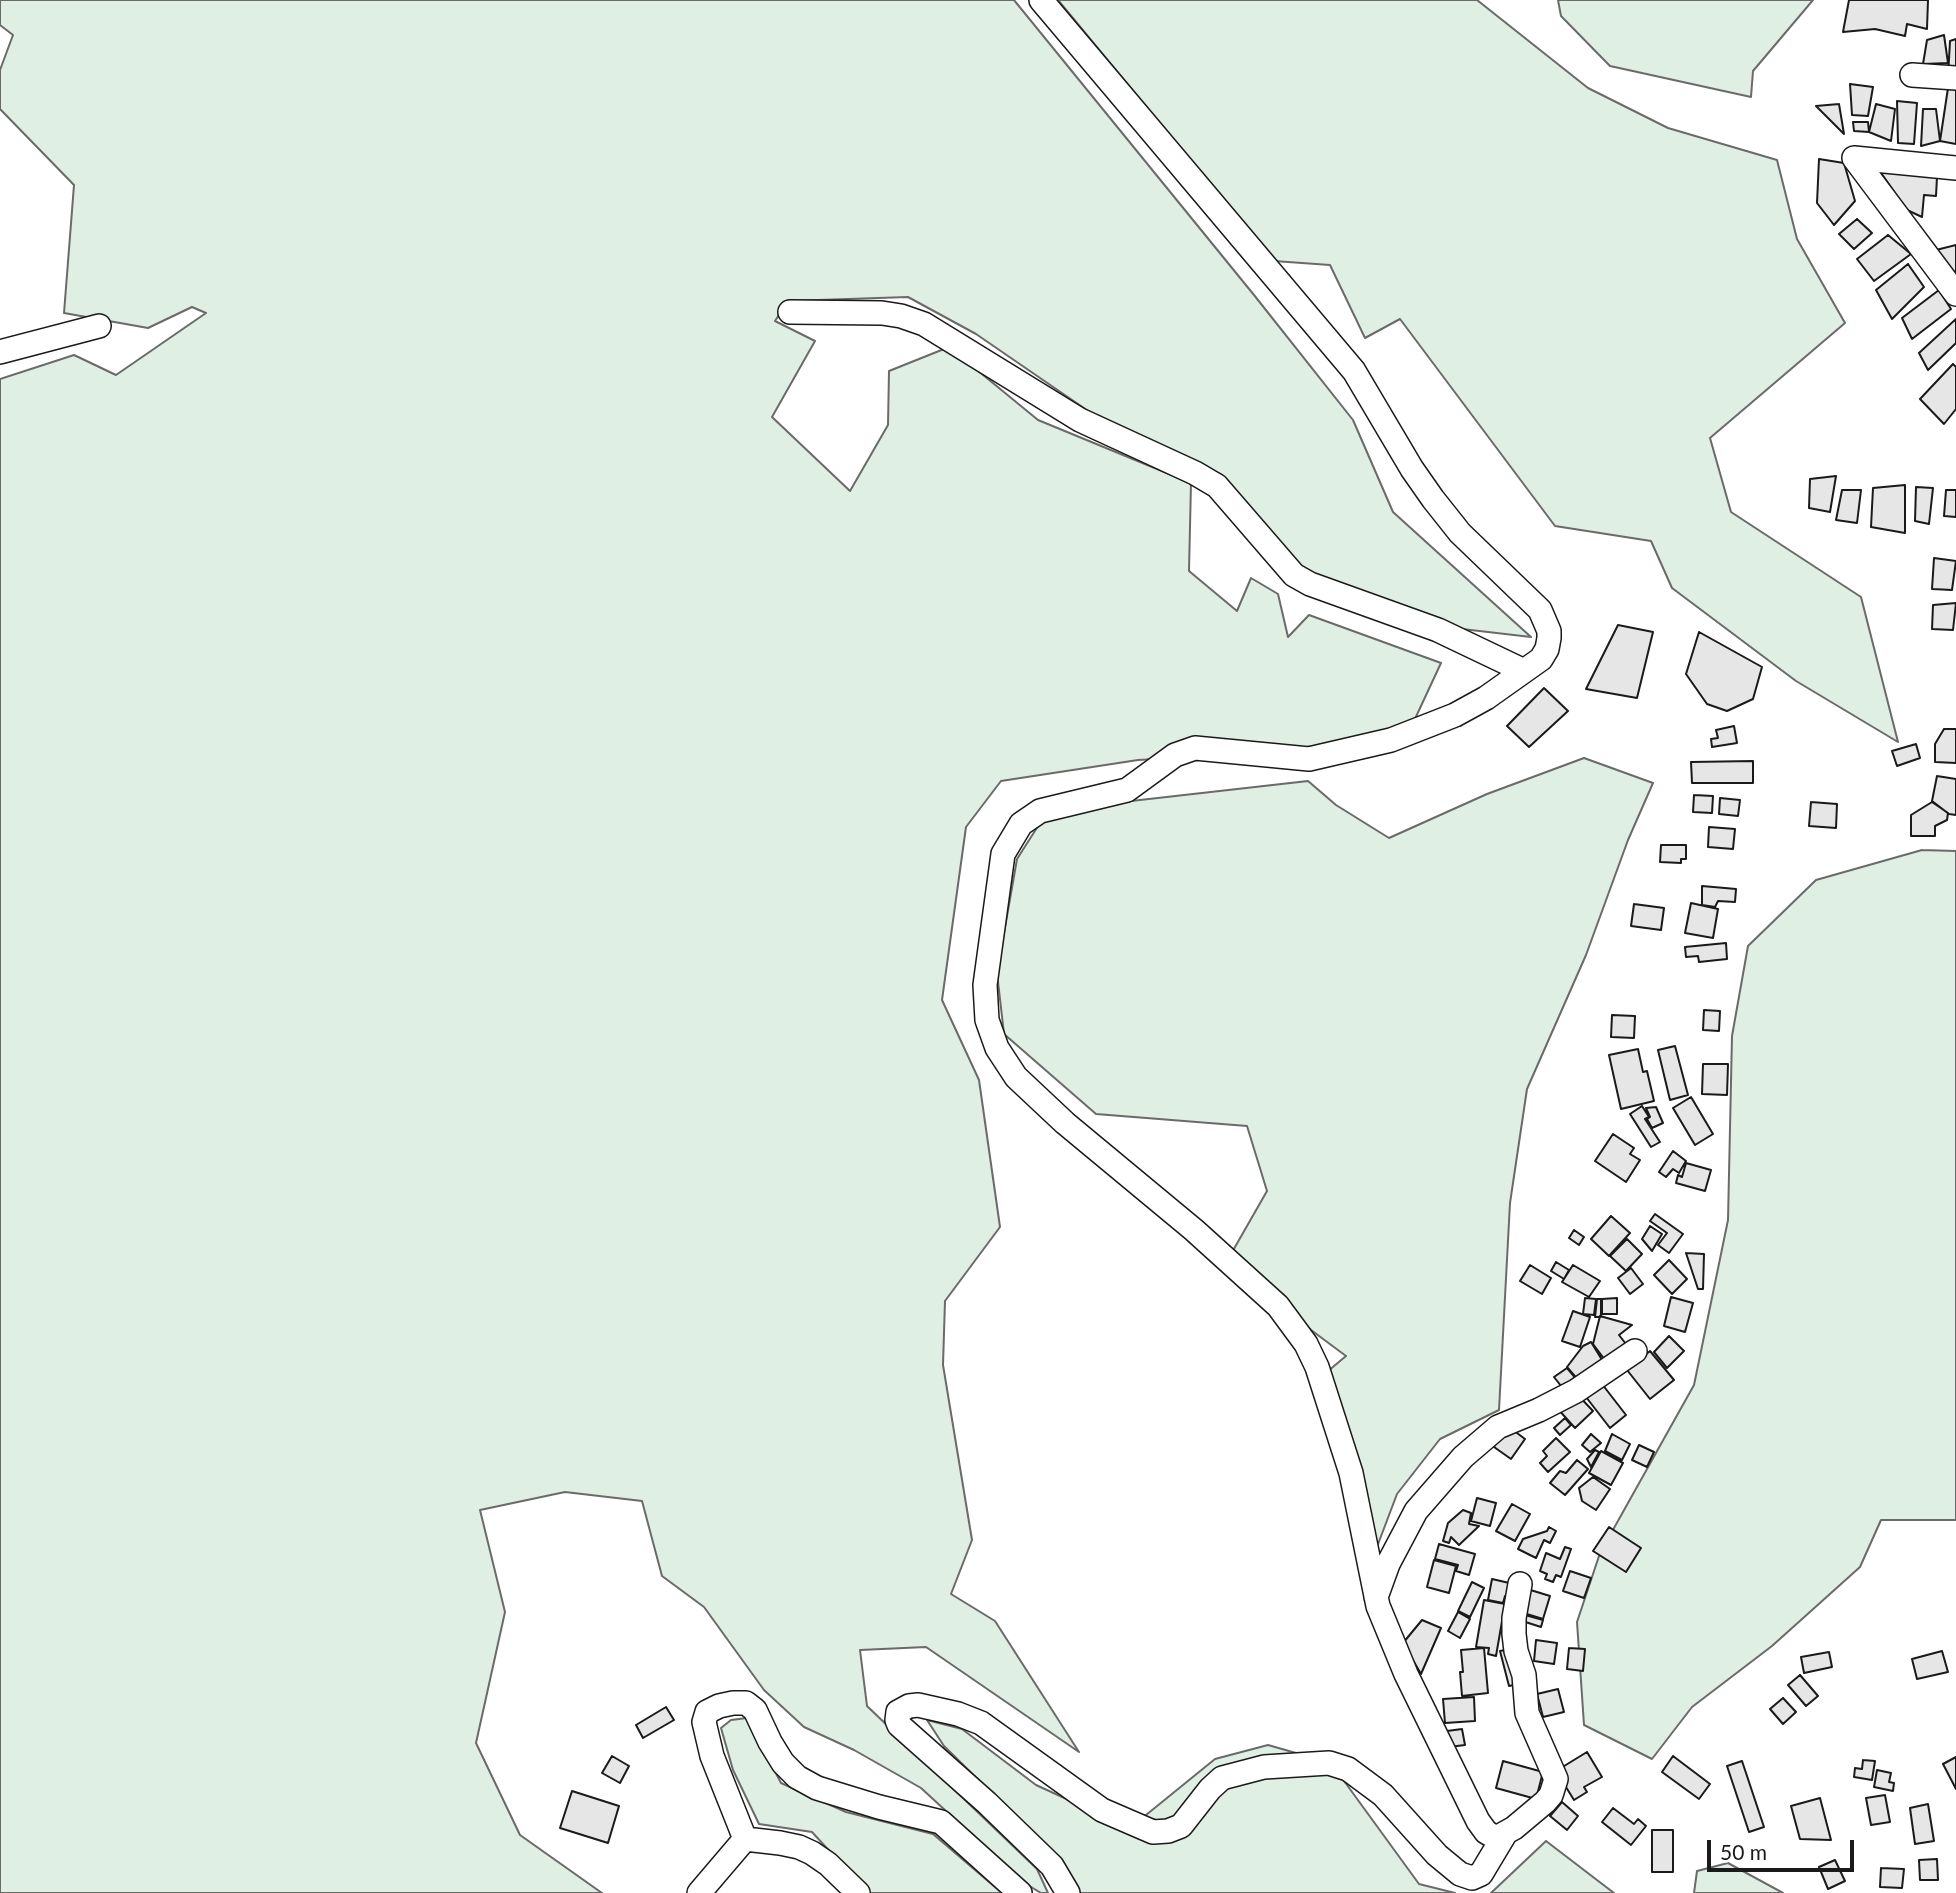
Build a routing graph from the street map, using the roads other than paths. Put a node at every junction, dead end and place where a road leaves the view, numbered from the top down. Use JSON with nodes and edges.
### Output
{"nodes":[{"id":1,"x":1041,"y":0,"type":"edge"},
{"id":2,"x":1912,"y":75,"type":"dead end"},
{"id":3,"x":1956,"y":78,"type":"edge"},
{"id":4,"x":1956,"y":168,"type":"edge"},
{"id":5,"x":1956,"y":294,"type":"edge"},
{"id":6,"x":790,"y":312,"type":"dead end"},
{"id":7,"x":99,"y":326,"type":"dead end"},
{"id":8,"x":0,"y":352,"type":"edge"},
{"id":9,"x":1524,"y":671,"type":"junction"},
{"id":10,"x":1635,"y":1352,"type":"dead end"},
{"id":11,"x":1520,"y":1584,"type":"dead end"},
{"id":12,"x":1376,"y":1597,"type":"junction"},
{"id":13,"x":1505,"y":1834,"type":"junction"},
{"id":14,"x":745,"y":1839,"type":"junction"},
{"id":15,"x":699,"y":1893,"type":"edge"},
{"id":16,"x":858,"y":1893,"type":"edge"},
{"id":17,"x":1020,"y":1893,"type":"edge"},
{"id":18,"x":1068,"y":1893,"type":"edge"}],
"edges":[{"from":1,"to":9,"type":"street"},
{"from":2,"to":3,"type":"street"},
{"from":4,"to":5,"type":"street"},
{"from":6,"to":9,"type":"street"},
{"from":7,"to":8,"type":"street"},
{"from":9,"to":12,"type":"street"},
{"from":10,"to":12,"type":"street"},
{"from":11,"to":13,"type":"street"},
{"from":12,"to":13,"type":"street"},
{"from":13,"to":18,"type":"street"},
{"from":14,"to":15,"type":"street"},
{"from":14,"to":16,"type":"street"},
{"from":14,"to":17,"type":"street"}]}
